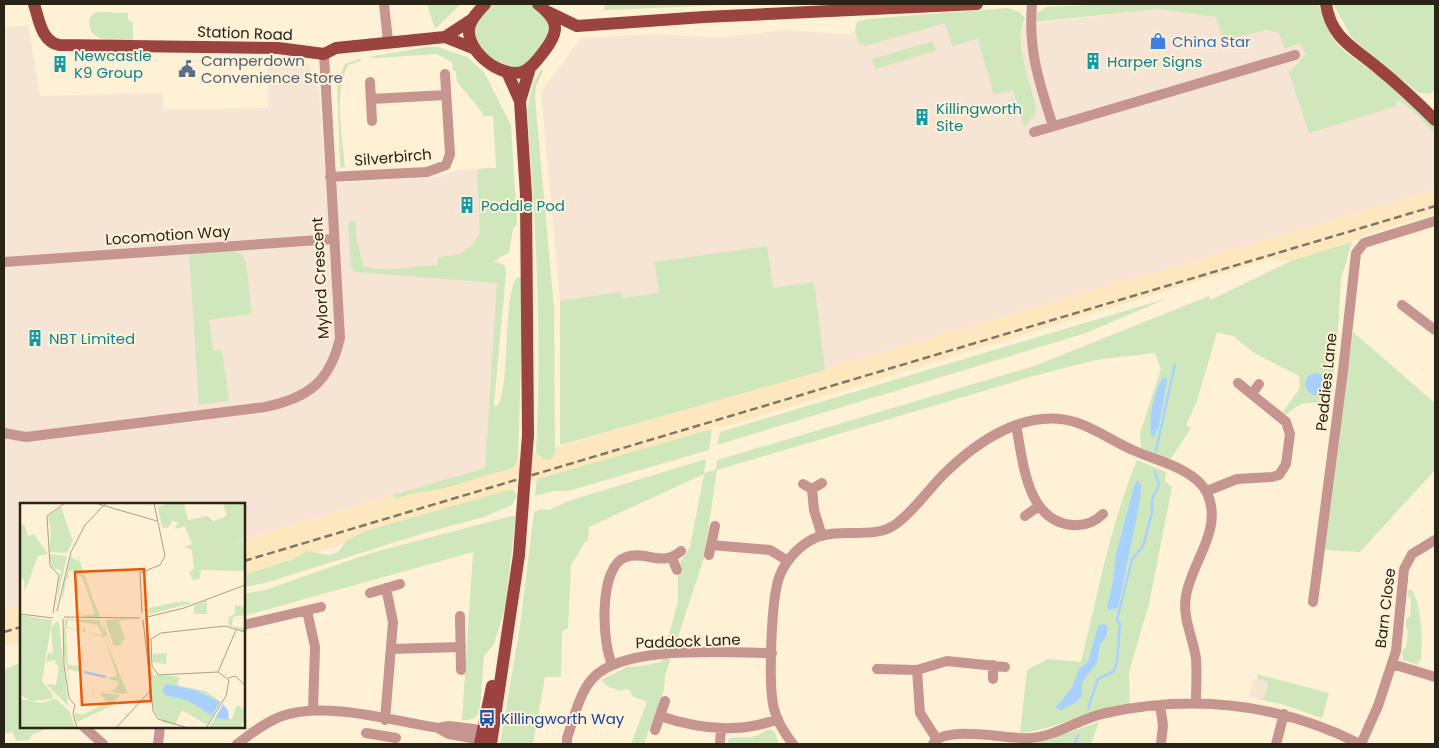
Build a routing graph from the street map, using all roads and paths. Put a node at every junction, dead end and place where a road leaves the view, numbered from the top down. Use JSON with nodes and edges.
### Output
{"nodes":[{"id":1,"x":34,"y":4,"type":"edge"},
{"id":2,"x":384,"y":4,"type":"edge"},
{"id":3,"x":485,"y":4,"type":"edge"},
{"id":4,"x":977,"y":4,"type":"edge"},
{"id":5,"x":1032,"y":4,"type":"edge"},
{"id":6,"x":1326,"y":4,"type":"edge"},
{"id":7,"x":543,"y":8,"type":"edge"},
{"id":8,"x":471,"y":20,"type":"junction"},
{"id":9,"x":577,"y":26,"type":"junction"},
{"id":10,"x":445,"y":37,"type":"junction"},
{"id":11,"x":388,"y":41,"type":"junction"},
{"id":12,"x":552,"y":42,"type":"junction"},
{"id":13,"x":475,"y":49,"type":"junction"},
{"id":14,"x":324,"y":54,"type":"junction"},
{"id":15,"x":1295,"y":55,"type":"dead end"},
{"id":16,"x":530,"y":68,"type":"junction"},
{"id":17,"x":507,"y":72,"type":"junction"},
{"id":18,"x":445,"y":74,"type":"dead end"},
{"id":19,"x":370,"y":82,"type":"dead end"},
{"id":20,"x":446,"y":94,"type":"junction"},
{"id":21,"x":371,"y":99,"type":"junction"},
{"id":22,"x":520,"y":101,"type":"junction"},
{"id":23,"x":1435,"y":120,"type":"edge"},
{"id":24,"x":372,"y":121,"type":"dead end"},
{"id":25,"x":1053,"y":126,"type":"junction"},
{"id":26,"x":1034,"y":132,"type":"dead end"},
{"id":27,"x":330,"y":178,"type":"junction"},
{"id":28,"x":1435,"y":221,"type":"edge"},
{"id":29,"x":334,"y":239,"type":"junction"},
{"id":30,"x":4,"y":262,"type":"edge"},
{"id":31,"x":1402,"y":305,"type":"dead end"},
{"id":32,"x":1435,"y":330,"type":"edge"},
{"id":33,"x":1238,"y":383,"type":"dead end"},
{"id":34,"x":1259,"y":384,"type":"dead end"},
{"id":35,"x":1252,"y":394,"type":"junction"},
{"id":36,"x":1016,"y":425,"type":"junction"},
{"id":37,"x":4,"y":433,"type":"edge"},
{"id":38,"x":822,"y":483,"type":"dead end"},
{"id":39,"x":1207,"y":491,"type":"junction"},
{"id":40,"x":1038,"y":506,"type":"junction"},
{"id":41,"x":1025,"y":516,"type":"dead end"},
{"id":42,"x":1100,"y":521,"type":"dead end"},
{"id":43,"x":715,"y":526,"type":"dead end"},
{"id":44,"x":822,"y":536,"type":"junction"},
{"id":45,"x":1435,"y":540,"type":"edge"},
{"id":46,"x":681,"y":551,"type":"dead end"},
{"id":47,"x":672,"y":558,"type":"junction"},
{"id":48,"x":788,"y":561,"type":"junction"},
{"id":49,"x":677,"y":570,"type":"dead end"},
{"id":50,"x":400,"y":584,"type":"dead end"},
{"id":51,"x":386,"y":588,"type":"junction"},
{"id":52,"x":370,"y":592,"type":"dead end"},
{"id":53,"x":1313,"y":602,"type":"dead end"},
{"id":54,"x":321,"y":606,"type":"dead end"},
{"id":55,"x":307,"y":611,"type":"junction"},
{"id":56,"x":460,"y":616,"type":"dead end"},
{"id":57,"x":245,"y":625,"type":"edge"},
{"id":58,"x":461,"y":648,"type":"junction"},
{"id":59,"x":391,"y":649,"type":"junction"},
{"id":60,"x":772,"y":653,"type":"junction"},
{"id":61,"x":612,"y":664,"type":"junction"},
{"id":62,"x":1392,"y":664,"type":"junction"},
{"id":63,"x":993,"y":666,"type":"junction"},
{"id":64,"x":1005,"y":667,"type":"dead end"},
{"id":65,"x":877,"y":669,"type":"dead end"},
{"id":66,"x":461,"y":670,"type":"dead end"},
{"id":67,"x":917,"y":670,"type":"junction"},
{"id":68,"x":1435,"y":677,"type":"edge"},
{"id":69,"x":992,"y":679,"type":"dead end"},
{"id":70,"x":665,"y":701,"type":"dead end"},
{"id":71,"x":1196,"y":703,"type":"junction"},
{"id":72,"x":1160,"y":705,"type":"junction"},
{"id":73,"x":313,"y":710,"type":"junction"},
{"id":74,"x":1284,"y":714,"type":"junction"},
{"id":75,"x":660,"y":716,"type":"junction"},
{"id":76,"x":778,"y":719,"type":"junction"},
{"id":77,"x":385,"y":720,"type":"junction"},
{"id":78,"x":85,"y":728,"type":"edge"},
{"id":79,"x":160,"y":728,"type":"edge"},
{"id":80,"x":721,"y":728,"type":"junction"},
{"id":81,"x":654,"y":730,"type":"dead end"},
{"id":82,"x":366,"y":733,"type":"dead end"},
{"id":83,"x":396,"y":738,"type":"dead end"},
{"id":84,"x":486,"y":739,"type":"edge"},
{"id":85,"x":380,"y":740,"type":"edge"},
{"id":86,"x":935,"y":741,"type":"edge"},
{"id":87,"x":242,"y":743,"type":"edge"},
{"id":88,"x":103,"y":744,"type":"edge"},
{"id":89,"x":158,"y":744,"type":"edge"},
{"id":90,"x":567,"y":744,"type":"edge"},
{"id":91,"x":720,"y":744,"type":"edge"},
{"id":92,"x":793,"y":744,"type":"edge"},
{"id":93,"x":1161,"y":744,"type":"edge"},
{"id":94,"x":1276,"y":744,"type":"edge"},
{"id":95,"x":1361,"y":744,"type":"edge"}],
"edges":[{"from":1,"to":14,"type":"main road","name":"Station Road"},
{"from":2,"to":11,"type":"street"},
{"from":3,"to":8,"type":"main road","name":"Station Road"},
{"from":4,"to":9,"type":"main road"},
{"from":5,"to":25,"type":"street"},
{"from":6,"to":23,"type":"main road"},
{"from":7,"to":9,"type":"main road"},
{"from":7,"to":12,"type":"main road"},
{"from":8,"to":10,"type":"main road","name":"Station Road"},
{"from":8,"to":13,"type":"main road"},
{"from":9,"to":12,"type":"main road"},
{"from":10,"to":11,"type":"main road","name":"Station Road"},
{"from":10,"to":13,"type":"main road","name":"Station Road"},
{"from":11,"to":14,"type":"main road","name":"Station Road"},
{"from":12,"to":16,"type":"main road"},
{"from":13,"to":17,"type":"main road","name":"Station Road"},
{"from":14,"to":27,"type":"street","name":"Mylord Crescent"},
{"from":15,"to":25,"type":"street"},
{"from":16,"to":17,"type":"main road"},
{"from":16,"to":22,"type":"main road"},
{"from":17,"to":22,"type":"main road"},
{"from":18,"to":20,"type":"street"},
{"from":19,"to":21,"type":"street"},
{"from":20,"to":21,"type":"street"},
{"from":20,"to":27,"type":"street","name":"Silverbirch"},
{"from":21,"to":24,"type":"street"},
{"from":22,"to":84,"type":"main road","bridge":true},
{"from":25,"to":26,"type":"street"},
{"from":27,"to":29,"type":"street","name":"Mylord Crescent"},
{"from":28,"to":53,"type":"street","name":"Peddies Lane"},
{"from":29,"to":30,"type":"street","name":"Locomotion Way"},
{"from":29,"to":37,"type":"street","name":"Mylord Crescent"},
{"from":31,"to":32,"type":"street"},
{"from":33,"to":35,"type":"street"},
{"from":34,"to":35,"type":"street"},
{"from":35,"to":39,"type":"street"},
{"from":36,"to":39,"type":"street"},
{"from":36,"to":40,"type":"street"},
{"from":36,"to":44,"type":"street"},
{"from":38,"to":44,"type":"street"},
{"from":39,"to":71,"type":"street"},
{"from":40,"to":41,"type":"street"},
{"from":40,"to":42,"type":"street"},
{"from":43,"to":48,"type":"street"},
{"from":44,"to":48,"type":"street"},
{"from":45,"to":62,"type":"street","name":"Barn Close"},
{"from":46,"to":47,"type":"street"},
{"from":47,"to":49,"type":"street"},
{"from":47,"to":61,"type":"street"},
{"from":48,"to":60,"type":"street"},
{"from":50,"to":51,"type":"street"},
{"from":51,"to":52,"type":"street"},
{"from":51,"to":59,"type":"street"},
{"from":54,"to":55,"type":"street"},
{"from":55,"to":57,"type":"street"},
{"from":55,"to":73,"type":"street"},
{"from":56,"to":58,"type":"street"},
{"from":58,"to":59,"type":"street"},
{"from":58,"to":66,"type":"street"},
{"from":59,"to":77,"type":"street"},
{"from":60,"to":61,"type":"street","name":"Paddock Lane"},
{"from":60,"to":76,"type":"street"},
{"from":61,"to":90,"type":"street","name":"Paddock Lane"},
{"from":62,"to":68,"type":"street","name":"Barn Close"},
{"from":62,"to":95,"type":"street","name":"Barn Close"},
{"from":63,"to":64,"type":"street"},
{"from":63,"to":67,"type":"street"},
{"from":63,"to":69,"type":"street"},
{"from":65,"to":67,"type":"street"},
{"from":67,"to":86,"type":"street"},
{"from":70,"to":75,"type":"street"},
{"from":71,"to":72,"type":"street"},
{"from":71,"to":74,"type":"street"},
{"from":72,"to":86,"type":"street"},
{"from":72,"to":93,"type":"street"},
{"from":73,"to":77,"type":"street"},
{"from":73,"to":87,"type":"street"},
{"from":74,"to":94,"type":"street"},
{"from":74,"to":95,"type":"street"},
{"from":75,"to":80,"type":"street"},
{"from":75,"to":81,"type":"street"},
{"from":76,"to":80,"type":"street"},
{"from":76,"to":92,"type":"street"},
{"from":77,"to":84,"type":"street"},
{"from":78,"to":88,"type":"street"},
{"from":79,"to":89,"type":"street"},
{"from":80,"to":91,"type":"street"},
{"from":82,"to":85,"type":"street"},
{"from":83,"to":85,"type":"street"}]}
